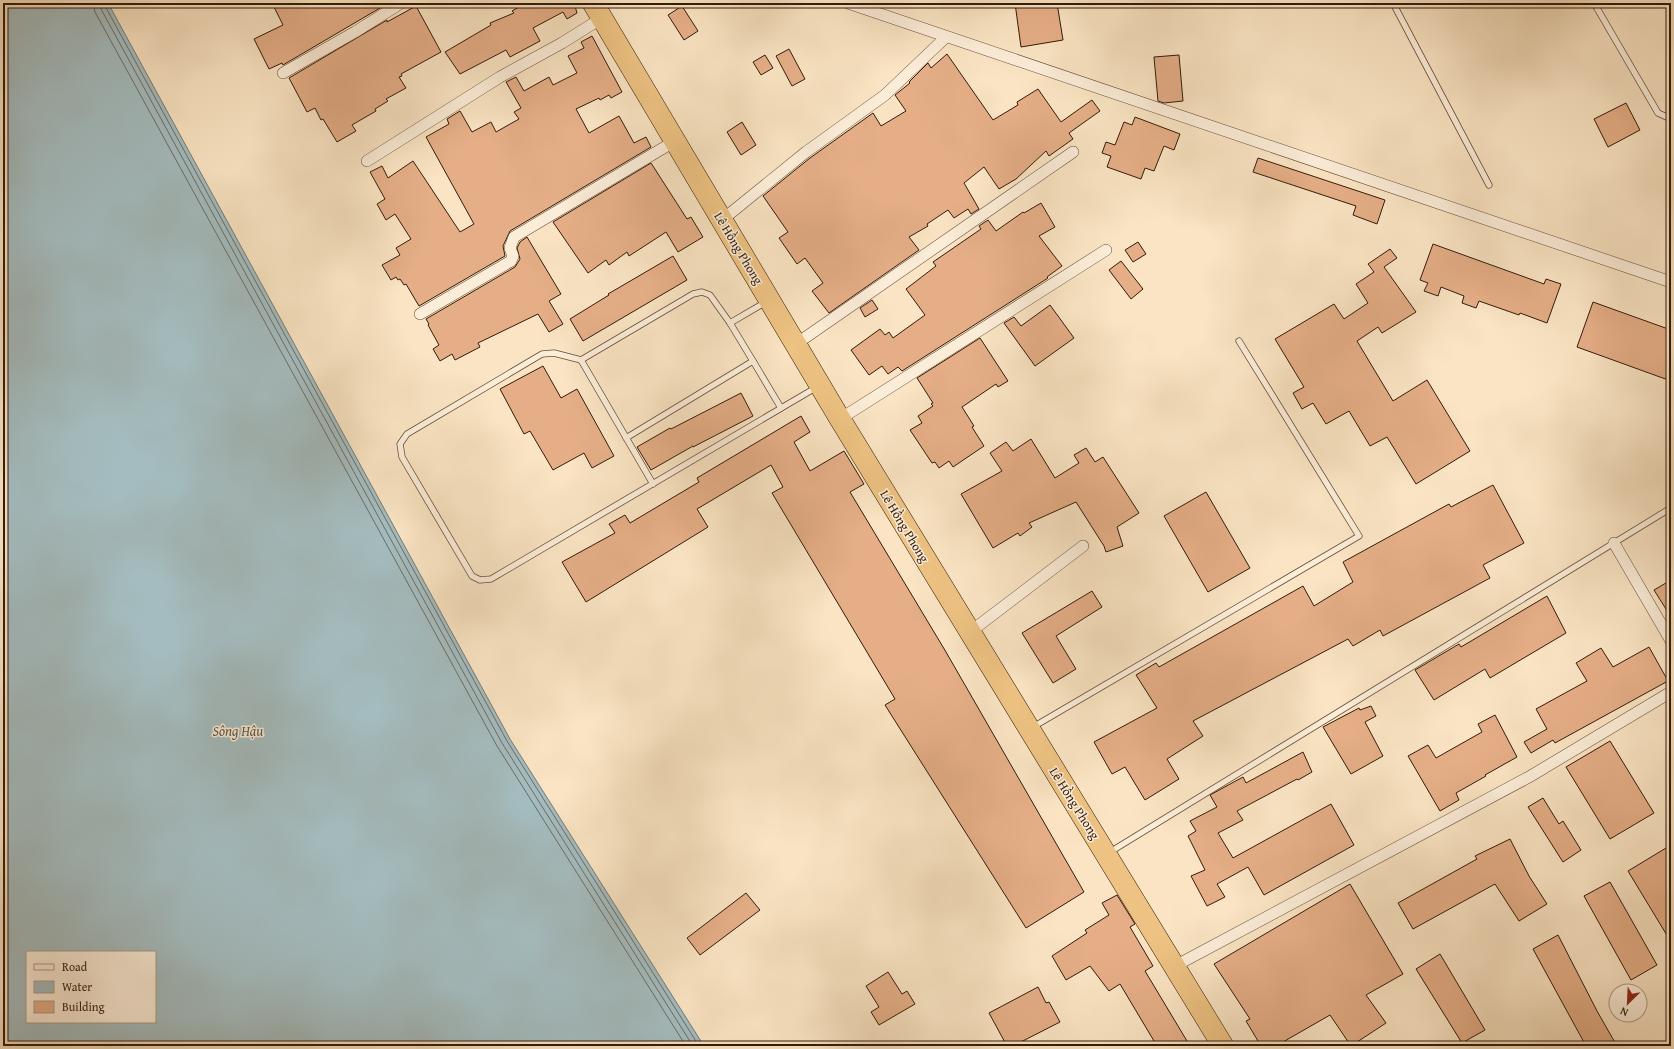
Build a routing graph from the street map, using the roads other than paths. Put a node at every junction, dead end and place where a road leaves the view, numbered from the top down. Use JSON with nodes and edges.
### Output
{"nodes":[{"id":1,"x":401,"y":3,"type":"edge"},
{"id":2,"x":848,"y":3,"type":"edge"},
{"id":3,"x":1393,"y":3,"type":"edge"},
{"id":4,"x":1594,"y":3,"type":"edge"},
{"id":5,"x":598,"y":10,"type":"edge"},
{"id":6,"x":946,"y":37,"type":"junction"},
{"id":7,"x":283,"y":73,"type":"dead end"},
{"id":8,"x":1671,"y":119,"type":"edge"},
{"id":9,"x":675,"y":141,"type":"junction"},
{"id":10,"x":1072,"y":152,"type":"dead end"},
{"id":11,"x":367,"y":161,"type":"dead end"},
{"id":12,"x":1489,"y":185,"type":"dead end"},
{"id":13,"x":722,"y":220,"type":"junction"},
{"id":14,"x":1106,"y":250,"type":"dead end"},
{"id":15,"x":1671,"y":282,"type":"edge"},
{"id":16,"x":769,"y":300,"type":"junction"},
{"id":17,"x":420,"y":314,"type":"dead end"},
{"id":18,"x":730,"y":323,"type":"junction"},
{"id":19,"x":1239,"y":341,"type":"dead end"},
{"id":20,"x":796,"y":344,"type":"junction"},
{"id":21,"x":581,"y":360,"type":"junction"},
{"id":22,"x":753,"y":361,"type":"junction"},
{"id":23,"x":820,"y":385,"type":"junction"},
{"id":24,"x":781,"y":408,"type":"junction"},
{"id":25,"x":840,"y":419,"type":"junction"},
{"id":26,"x":626,"y":438,"type":"junction"},
{"id":27,"x":653,"y":484,"type":"junction"},
{"id":28,"x":1671,"y":508,"type":"edge"},
{"id":29,"x":1614,"y":543,"type":"junction"},
{"id":30,"x":1083,"y":546,"type":"dead end"},
{"id":31,"x":970,"y":632,"type":"junction"},
{"id":32,"x":1671,"y":641,"type":"edge"},
{"id":33,"x":1671,"y":692,"type":"edge"},
{"id":34,"x":1030,"y":729,"type":"junction"},
{"id":35,"x":1106,"y":854,"type":"junction"},
{"id":36,"x":1175,"y":966,"type":"junction"},
{"id":37,"x":1223,"y":1046,"type":"edge"}],
"edges":[{"from":1,"to":7,"type":"street"},
{"from":2,"to":6,"type":"street"},
{"from":3,"to":12,"type":"lane"},
{"from":4,"to":8,"type":"lane"},
{"from":5,"to":9,"type":"highway","name":"Lê Hồng Phong"},
{"from":5,"to":11,"type":"street"},
{"from":6,"to":13,"type":"street"},
{"from":6,"to":15,"type":"street"},
{"from":9,"to":13,"type":"highway","name":"Lê Hồng Phong"},
{"from":9,"to":17,"type":"street"},
{"from":10,"to":20,"type":"street"},
{"from":13,"to":16,"type":"highway","name":"Lê Hồng Phong"},
{"from":14,"to":25,"type":"street"},
{"from":16,"to":18,"type":"lane"},
{"from":16,"to":20,"type":"highway","name":"Lê Hồng Phong"},
{"from":18,"to":21,"type":"lane"},
{"from":18,"to":22,"type":"lane"},
{"from":19,"to":34,"type":"lane"},
{"from":20,"to":23,"type":"highway","name":"Lê Hồng Phong"},
{"from":21,"to":26,"type":"lane"},
{"from":21,"to":27,"type":"lane"},
{"from":22,"to":24,"type":"lane"},
{"from":22,"to":26,"type":"lane"},
{"from":23,"to":24,"type":"lane"},
{"from":23,"to":25,"type":"highway","name":"Lê Hồng Phong"},
{"from":24,"to":27,"type":"lane"},
{"from":25,"to":31,"type":"highway","name":"Lê Hồng Phong"},
{"from":26,"to":27,"type":"lane"},
{"from":28,"to":29,"type":"lane"},
{"from":29,"to":32,"type":"street"},
{"from":29,"to":35,"type":"lane"},
{"from":30,"to":31,"type":"street"},
{"from":31,"to":34,"type":"highway","name":"Lê Hồng Phong"},
{"from":33,"to":36,"type":"street"},
{"from":34,"to":35,"type":"highway","name":"Lê Hồng Phong"},
{"from":35,"to":36,"type":"highway","name":"Lê Hồng Phong"},
{"from":36,"to":37,"type":"highway","name":"Lê Hồng Phong"}]}
